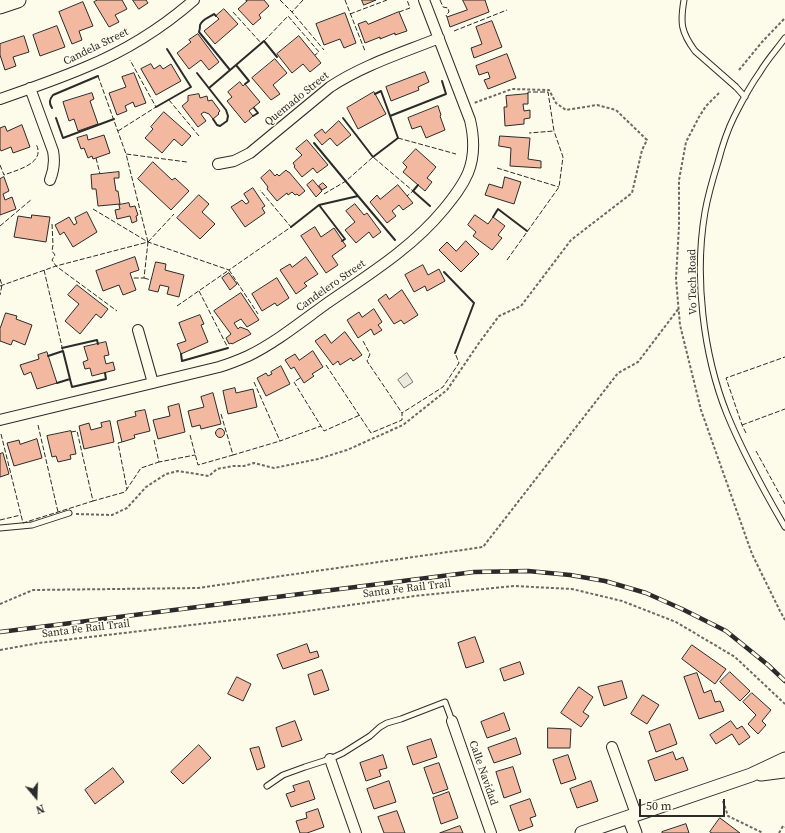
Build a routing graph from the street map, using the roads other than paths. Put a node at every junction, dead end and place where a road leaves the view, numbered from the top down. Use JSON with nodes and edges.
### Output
{"nodes":[{"id":1,"x":18,"y":0,"type":"edge"},
{"id":2,"x":194,"y":0,"type":"edge"},
{"id":3,"x":424,"y":0,"type":"edge"},
{"id":4,"x":684,"y":0,"type":"edge"},
{"id":5,"x":0,"y":6,"type":"edge"},
{"id":6,"x":439,"y":38,"type":"junction"},
{"id":7,"x":785,"y":38,"type":"edge"},
{"id":8,"x":30,"y":88,"type":"junction"},
{"id":9,"x":745,"y":97,"type":"junction"},
{"id":10,"x":0,"y":99,"type":"edge"},
{"id":11,"x":218,"y":164,"type":"dead end"},
{"id":12,"x":50,"y":180,"type":"dead end"},
{"id":13,"x":138,"y":330,"type":"dead end"},
{"id":14,"x":153,"y":383,"type":"junction"},
{"id":15,"x":0,"y":420,"type":"edge"},
{"id":16,"x":68,"y":513,"type":"road end"},
{"id":17,"x":785,"y":527,"type":"edge"},
{"id":18,"x":0,"y":528,"type":"edge"},
{"id":19,"x":452,"y":721,"type":"joint"},
{"id":20,"x":612,"y":747,"type":"dead end"},
{"id":21,"x":330,"y":759,"type":"junction"},
{"id":22,"x":785,"y":759,"type":"edge"},
{"id":23,"x":785,"y":771,"type":"edge"},
{"id":24,"x":751,"y":775,"type":"junction"},
{"id":25,"x":267,"y":786,"type":"dead end"},
{"id":26,"x":633,"y":815,"type":"junction"},
{"id":27,"x":356,"y":833,"type":"edge"},
{"id":28,"x":491,"y":833,"type":"edge"},
{"id":29,"x":582,"y":833,"type":"edge"},
{"id":30,"x":635,"y":833,"type":"edge"}],
"edges":[{"from":1,"to":5,"type":"main road"},
{"from":2,"to":8,"type":"street","name":"Candela Street"},
{"from":3,"to":6,"type":"street","name":"Candelero Street"},
{"from":4,"to":9,"type":"lane","bridge":true},
{"from":6,"to":11,"type":"street","name":"Quemado Street"},
{"from":6,"to":14,"type":"street","name":"Candelero Street"},
{"from":7,"to":9,"type":"lane","name":"Vo Tech Road"},
{"from":8,"to":10,"type":"street","name":"Candela Street"},
{"from":8,"to":12,"type":"street"},
{"from":9,"to":17,"type":"lane","name":"Vo Tech Road"},
{"from":13,"to":14,"type":"street"},
{"from":14,"to":15,"type":"street","name":"Candelero Street"},
{"from":16,"to":18,"type":"lane"},
{"from":19,"to":21,"type":"lane"},
{"from":19,"to":28,"type":"street","name":"Calle Navidad"},
{"from":20,"to":26,"type":"street"},
{"from":21,"to":25,"type":"lane"},
{"from":21,"to":27,"type":"street"},
{"from":22,"to":24,"type":"street"},
{"from":23,"to":24,"type":"street"},
{"from":24,"to":26,"type":"street"},
{"from":26,"to":29,"type":"street"},
{"from":26,"to":30,"type":"street"}]}
